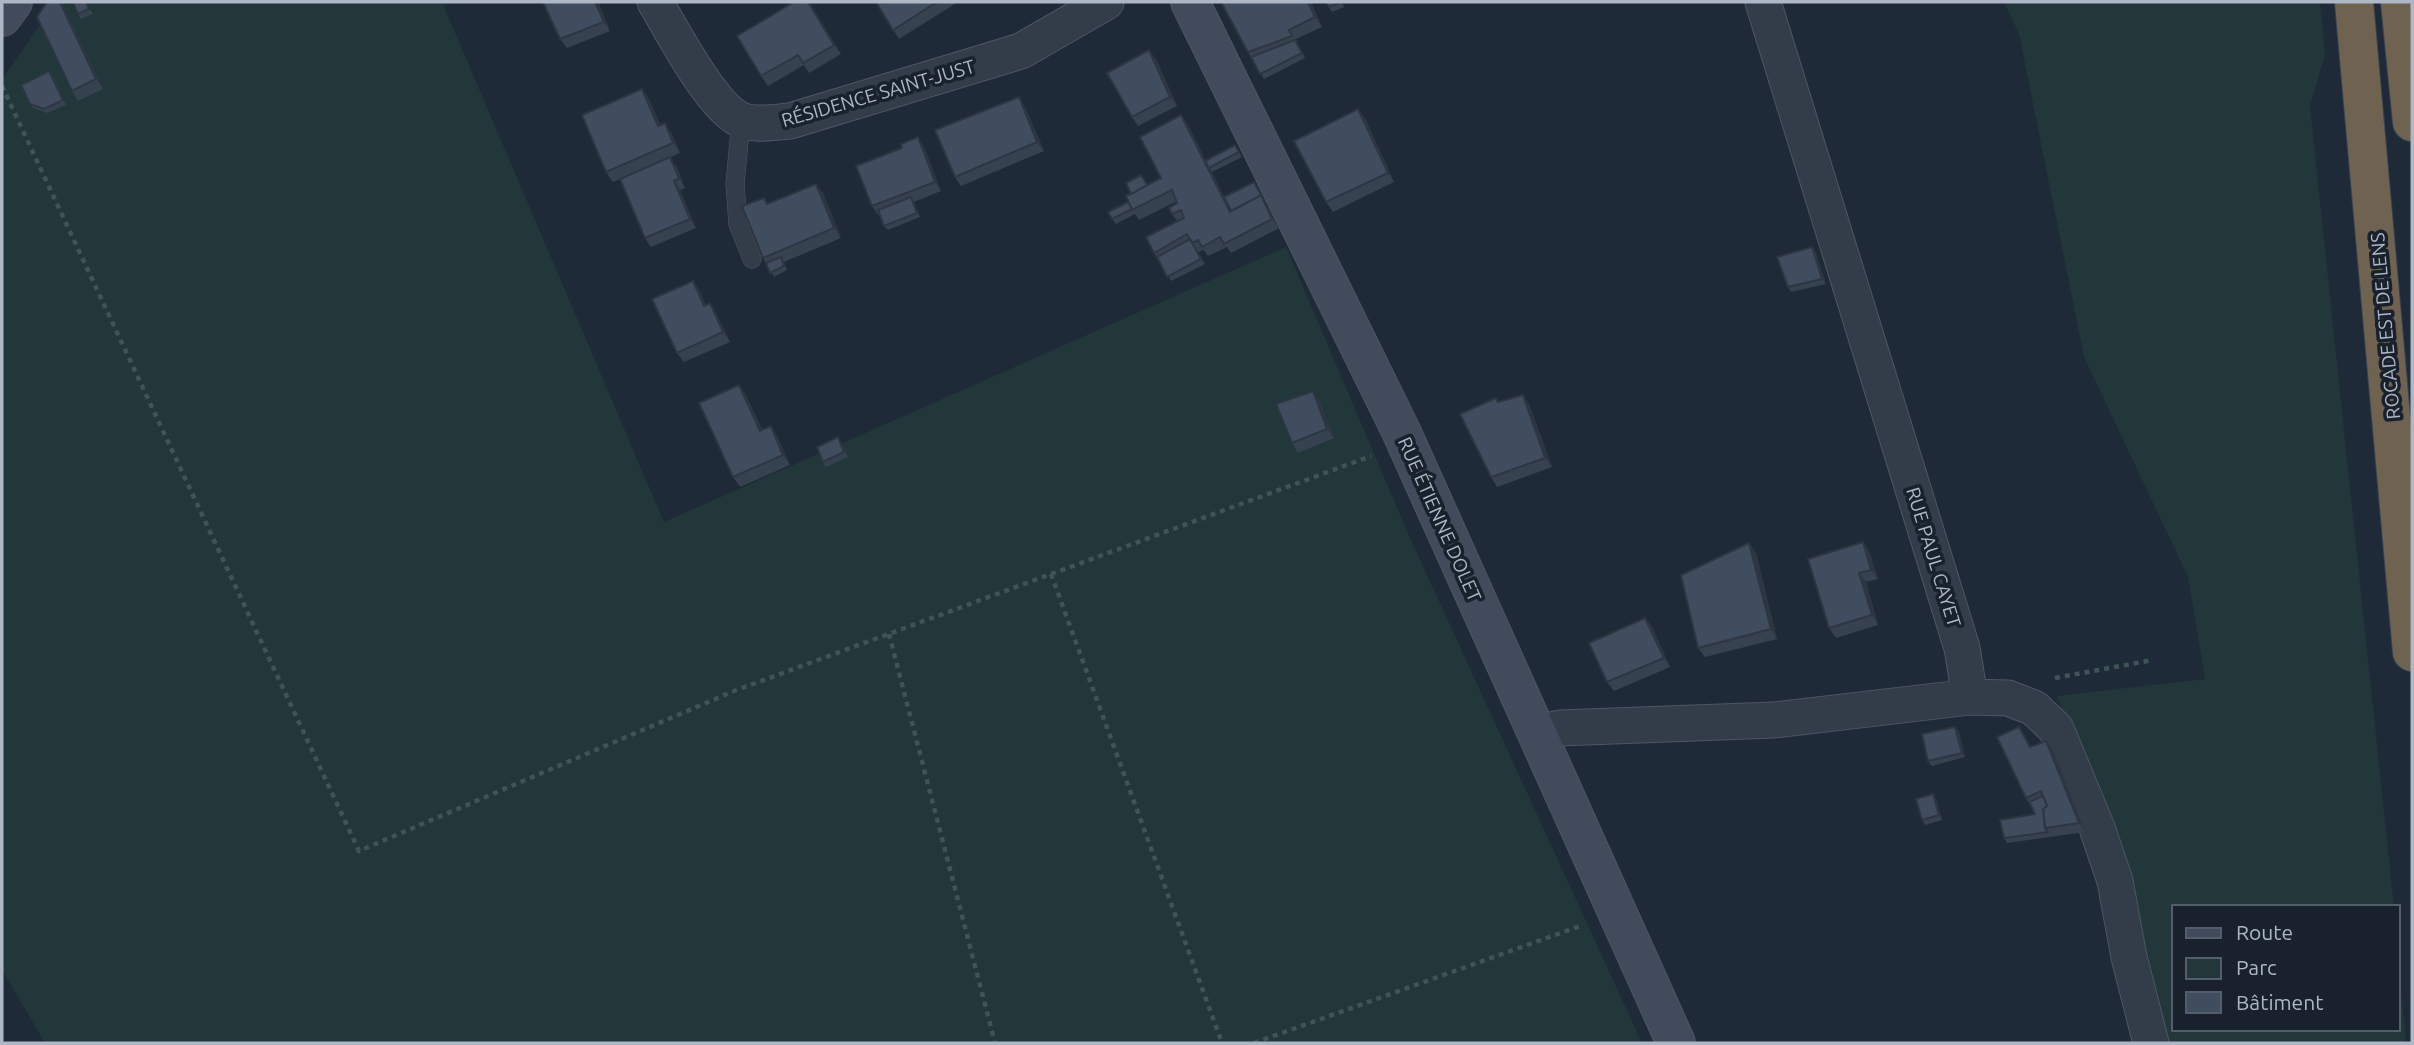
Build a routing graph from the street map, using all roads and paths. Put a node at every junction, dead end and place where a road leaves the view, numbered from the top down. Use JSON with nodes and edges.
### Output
{"nodes":[{"id":1,"x":13,"y":2,"type":"edge"},
{"id":2,"x":655,"y":2,"type":"edge"},
{"id":3,"x":1106,"y":2,"type":"edge"},
{"id":4,"x":1190,"y":2,"type":"edge"},
{"id":5,"x":1763,"y":2,"type":"edge"},
{"id":6,"x":2354,"y":2,"type":"edge"},
{"id":7,"x":2400,"y":2,"type":"edge"},
{"id":8,"x":2,"y":17,"type":"edge"},
{"id":9,"x":2,"y":86,"type":"edge"},
{"id":10,"x":741,"y":120,"type":"junction"},
{"id":11,"x":2412,"y":122,"type":"edge"},
{"id":12,"x":752,"y":259,"type":"dead end"},
{"id":13,"x":1406,"y":443,"type":"junction"},
{"id":14,"x":1051,"y":574,"type":"junction"},
{"id":15,"x":889,"y":634,"type":"junction"},
{"id":16,"x":2412,"y":652,"type":"edge"},
{"id":17,"x":2152,"y":660,"type":"dead end"},
{"id":18,"x":1970,"y":697,"type":"junction"},
{"id":19,"x":2023,"y":704,"type":"junction"},
{"id":20,"x":1536,"y":734,"type":"junction"},
{"id":21,"x":1617,"y":913,"type":"junction"},
{"id":22,"x":995,"y":1043,"type":"edge"},
{"id":23,"x":1222,"y":1043,"type":"edge"},
{"id":24,"x":1254,"y":1043,"type":"edge"},
{"id":25,"x":1676,"y":1043,"type":"edge"},
{"id":26,"x":2151,"y":1043,"type":"edge"}],
"edges":[{"from":1,"to":8,"type":"street"},
{"from":2,"to":10,"type":"street"},
{"from":3,"to":10,"type":"street","name":"RÉSIDENCE SAINT-JUST"},
{"from":4,"to":13,"type":"street","name":"RUE ÉTIENNE DOLET"},
{"from":5,"to":18,"type":"street","name":"RUE PAUL CAYET"},
{"from":6,"to":16,"type":"highway","name":"ROCADE EST DE LENS"},
{"from":7,"to":11,"type":"highway"},
{"from":9,"to":15,"type":"path"},
{"from":10,"to":12,"type":"lane"},
{"from":13,"to":14,"type":"path"},
{"from":13,"to":20,"type":"street","name":"RUE ÉTIENNE DOLET"},
{"from":14,"to":15,"type":"path"},
{"from":14,"to":23,"type":"path"},
{"from":15,"to":22,"type":"path"},
{"from":17,"to":19,"type":"path"},
{"from":18,"to":19,"type":"street"},
{"from":18,"to":20,"type":"street"},
{"from":19,"to":26,"type":"street"},
{"from":20,"to":21,"type":"street","name":"RUE ÉTIENNE DOLET"},
{"from":21,"to":24,"type":"path"},
{"from":21,"to":25,"type":"street","name":"RUE ÉTIENNE DOLET"}]}
